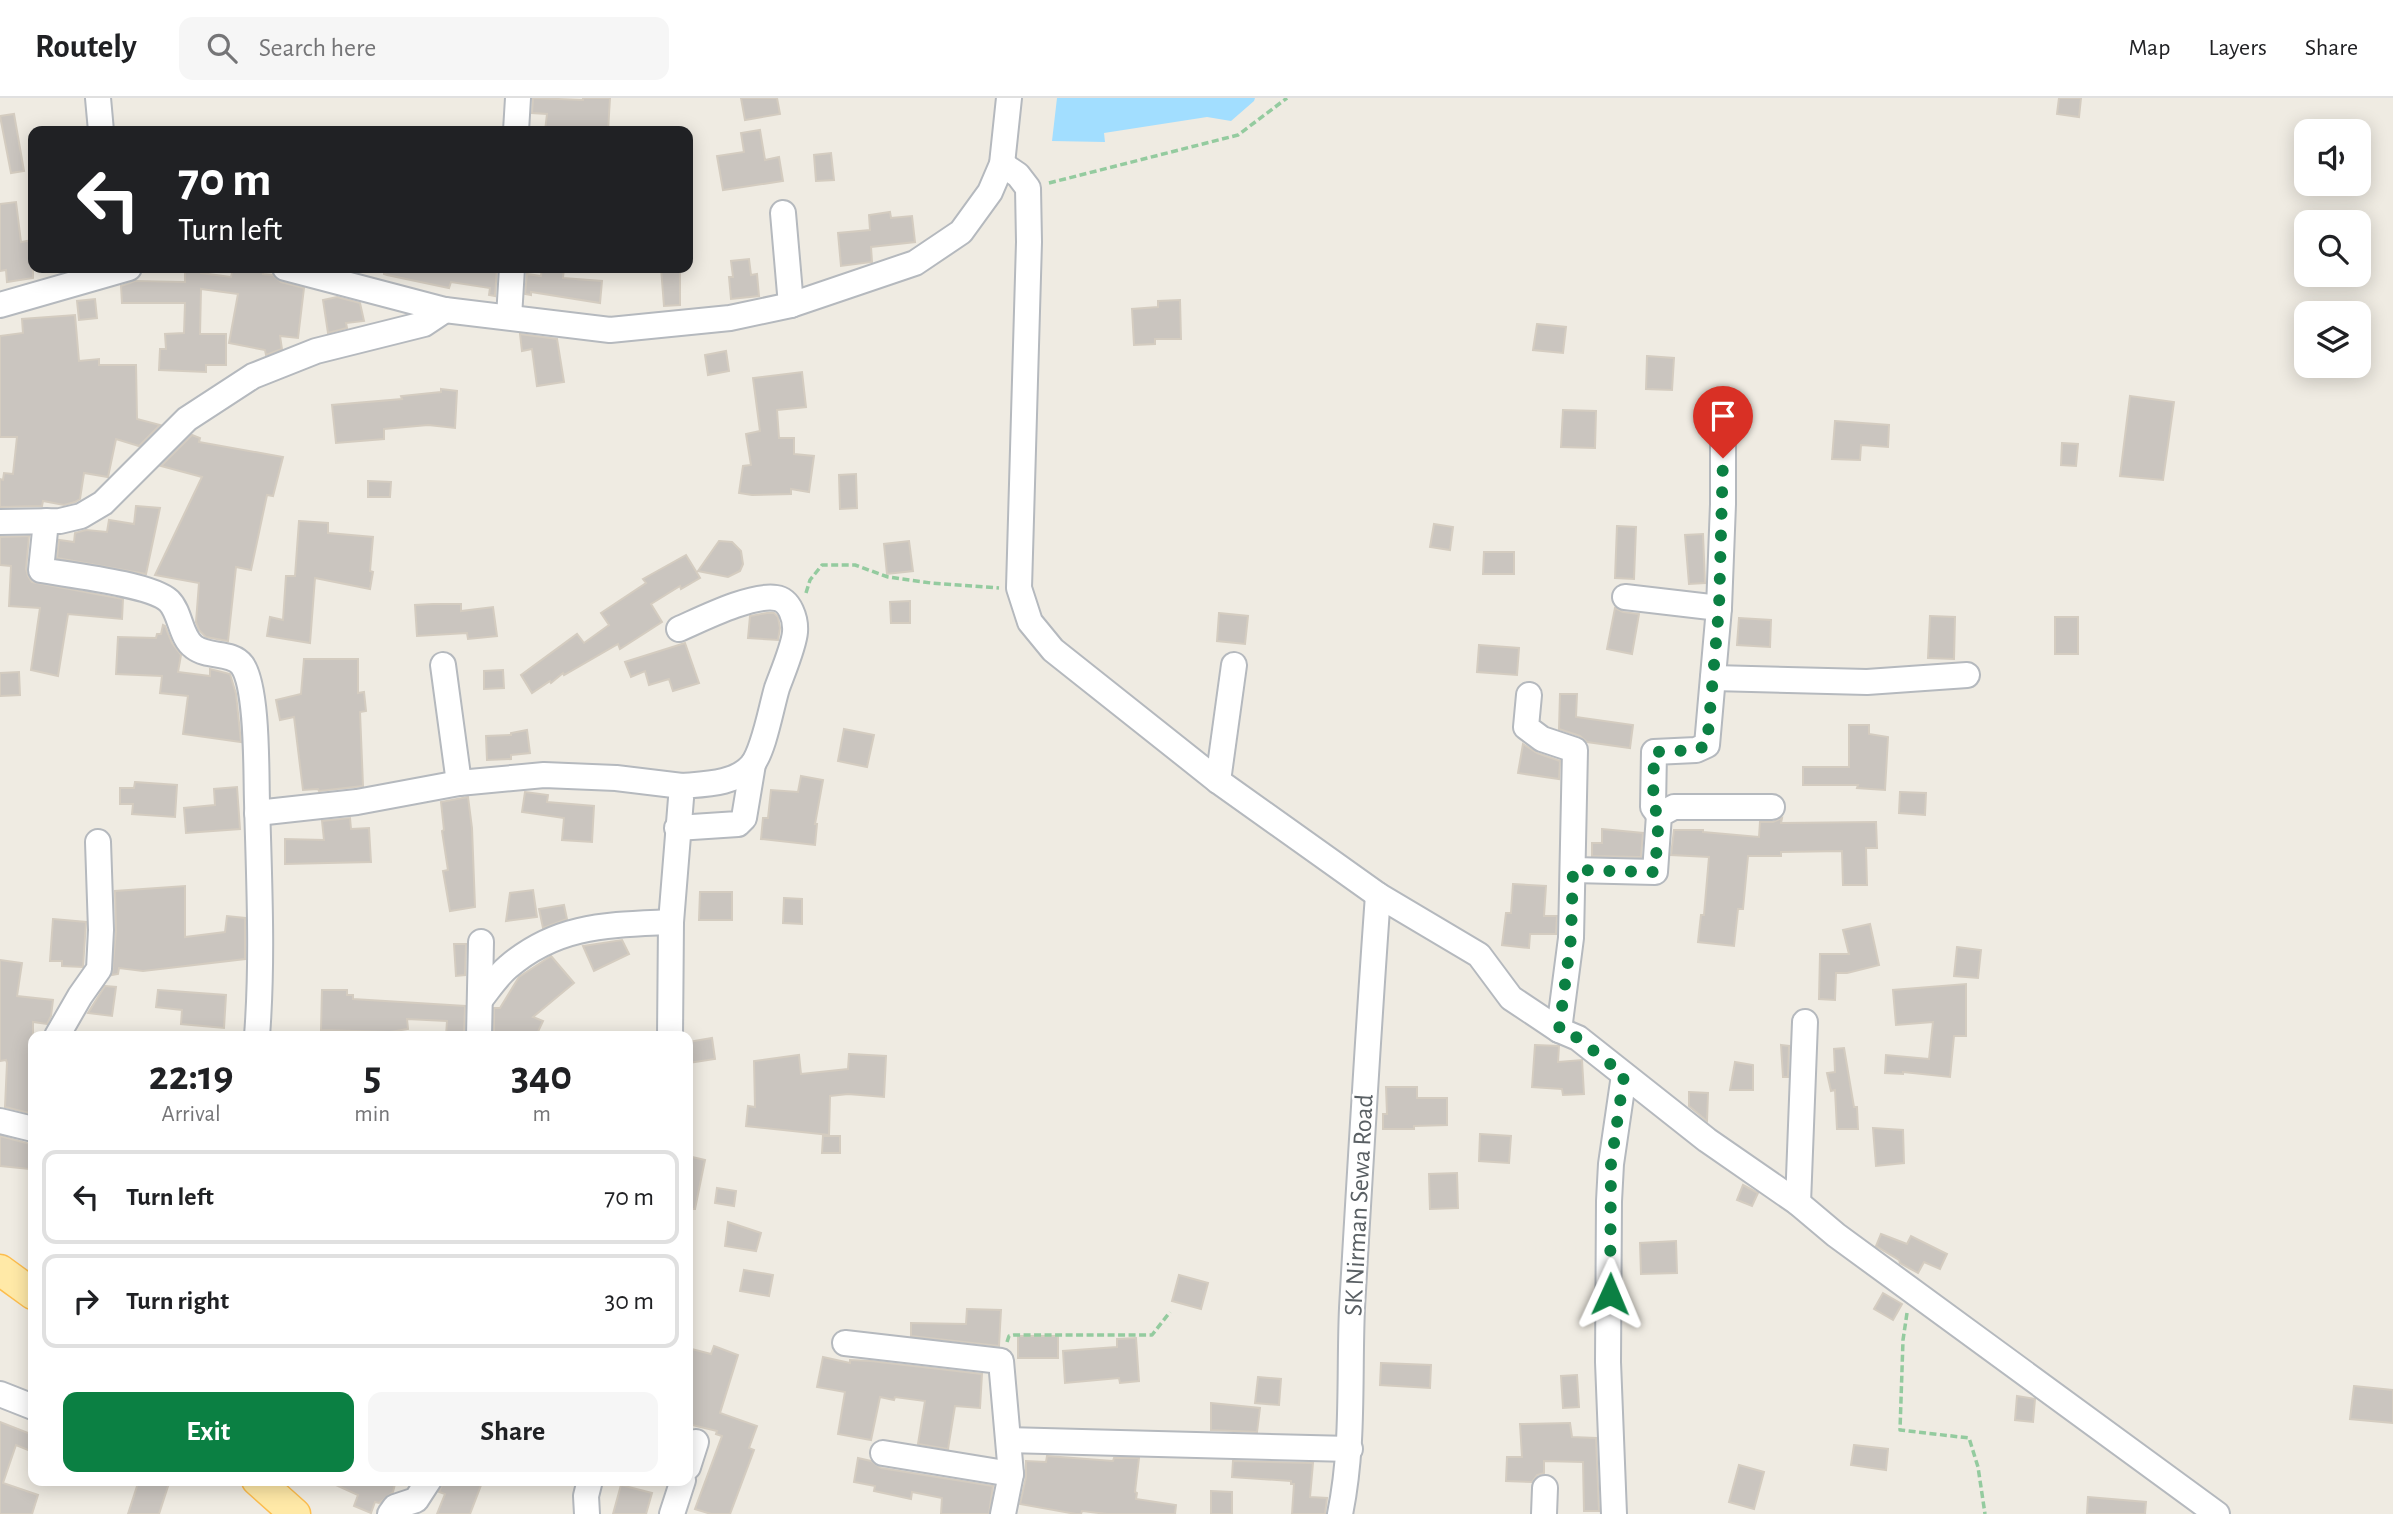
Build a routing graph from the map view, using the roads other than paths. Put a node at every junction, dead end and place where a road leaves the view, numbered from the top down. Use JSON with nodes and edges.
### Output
{"nodes":[{"id":1,"x":98,"y":98,"type":"edge"},
{"id":2,"x":518,"y":98,"type":"edge"},
{"id":3,"x":1009,"y":98,"type":"edge"},
{"id":4,"x":101,"y":126,"type":"edge"},
{"id":5,"x":516,"y":126,"type":"edge"},
{"id":6,"x":1002,"y":164,"type":"junction"},
{"id":7,"x":783,"y":213,"type":"dead end"},
{"id":8,"x":104,"y":273,"type":"edge"},
{"id":9,"x":304,"y":273,"type":"edge"},
{"id":10,"x":512,"y":273,"type":"edge"},
{"id":11,"x":0,"y":305,"type":"edge"},
{"id":12,"x":791,"y":305,"type":"junction"},
{"id":13,"x":445,"y":310,"type":"junction"},
{"id":14,"x":509,"y":317,"type":"junction"},
{"id":15,"x":1723,"y":413,"type":"dead end"},
{"id":16,"x":46,"y":521,"type":"junction"},
{"id":17,"x":0,"y":522,"type":"edge"},
{"id":18,"x":1625,"y":597,"type":"dead end"},
{"id":19,"x":1719,"y":608,"type":"junction"},
{"id":20,"x":679,"y":629,"type":"dead end"},
{"id":21,"x":443,"y":665,"type":"dead end"},
{"id":22,"x":1234,"y":666,"type":"dead end"},
{"id":23,"x":1967,"y":675,"type":"dead end"},
{"id":24,"x":1713,"y":678,"type":"junction"},
{"id":25,"x":1529,"y":695,"type":"dead end"},
{"id":26,"x":753,"y":764,"type":"junction"},
{"id":27,"x":1218,"y":781,"type":"junction"},
{"id":28,"x":459,"y":783,"type":"junction"},
{"id":29,"x":682,"y":786,"type":"junction"},
{"id":30,"x":1772,"y":807,"type":"dead end"},
{"id":31,"x":257,"y":813,"type":"junction"},
{"id":32,"x":1659,"y":815,"type":"junction"},
{"id":33,"x":677,"y":828,"type":"junction"},
{"id":34,"x":97,"y":842,"type":"dead end"},
{"id":35,"x":1573,"y":870,"type":"junction"},
{"id":36,"x":1378,"y":895,"type":"junction"},
{"id":37,"x":671,"y":922,"type":"junction"},
{"id":38,"x":481,"y":942,"type":"dead end"},
{"id":39,"x":480,"y":1000,"type":"junction"},
{"id":40,"x":1805,"y":1022,"type":"dead end"},
{"id":41,"x":1559,"y":1030,"type":"junction"},
{"id":42,"x":60,"y":1031,"type":"edge"},
{"id":43,"x":257,"y":1031,"type":"edge"},
{"id":44,"x":479,"y":1031,"type":"edge"},
{"id":45,"x":670,"y":1031,"type":"edge"},
{"id":46,"x":1624,"y":1075,"type":"junction"},
{"id":47,"x":0,"y":1121,"type":"edge"},
{"id":48,"x":28,"y":1128,"type":"edge"},
{"id":49,"x":1798,"y":1203,"type":"junction"},
{"id":50,"x":0,"y":1270,"type":"edge"},
{"id":51,"x":28,"y":1290,"type":"edge"},
{"id":52,"x":845,"y":1343,"type":"dead end"},
{"id":53,"x":0,"y":1394,"type":"edge"},
{"id":54,"x":28,"y":1404,"type":"edge"},
{"id":55,"x":1009,"y":1440,"type":"junction"},
{"id":56,"x":696,"y":1442,"type":"dead end"},
{"id":57,"x":1350,"y":1449,"type":"junction"},
{"id":58,"x":693,"y":1451,"type":"edge"},
{"id":59,"x":883,"y":1453,"type":"dead end"},
{"id":60,"x":1011,"y":1474,"type":"junction"},
{"id":61,"x":264,"y":1486,"type":"edge"},
{"id":62,"x":425,"y":1486,"type":"edge"},
{"id":63,"x":588,"y":1486,"type":"edge"},
{"id":64,"x":681,"y":1486,"type":"edge"},
{"id":65,"x":1545,"y":1488,"type":"dead end"},
{"id":66,"x":295,"y":1514,"type":"edge"},
{"id":67,"x":390,"y":1514,"type":"edge"},
{"id":68,"x":587,"y":1514,"type":"edge"},
{"id":69,"x":672,"y":1514,"type":"edge"},
{"id":70,"x":1003,"y":1514,"type":"edge"},
{"id":71,"x":1340,"y":1514,"type":"edge"},
{"id":72,"x":1544,"y":1514,"type":"edge"},
{"id":73,"x":1614,"y":1514,"type":"edge"},
{"id":74,"x":2217,"y":1514,"type":"edge"}],
"edges":[{"from":1,"to":4,"type":"street"},
{"from":2,"to":5,"type":"street"},
{"from":3,"to":6,"type":"street"},
{"from":6,"to":12,"type":"street"},
{"from":6,"to":27,"type":"street"},
{"from":7,"to":12,"type":"street"},
{"from":8,"to":11,"type":"street"},
{"from":9,"to":13,"type":"street"},
{"from":10,"to":14,"type":"street"},
{"from":12,"to":14,"type":"street"},
{"from":13,"to":14,"type":"street"},
{"from":13,"to":16,"type":"street"},
{"from":15,"to":19,"type":"street"},
{"from":16,"to":17,"type":"street"},
{"from":16,"to":31,"type":"street"},
{"from":18,"to":19,"type":"street"},
{"from":19,"to":24,"type":"street"},
{"from":20,"to":26,"type":"street"},
{"from":21,"to":28,"type":"street"},
{"from":22,"to":27,"type":"street"},
{"from":23,"to":24,"type":"street"},
{"from":24,"to":32,"type":"street"},
{"from":25,"to":35,"type":"street"},
{"from":26,"to":29,"type":"street"},
{"from":26,"to":33,"type":"street"},
{"from":27,"to":36,"type":"street"},
{"from":28,"to":29,"type":"street"},
{"from":28,"to":31,"type":"street"},
{"from":29,"to":33,"type":"street"},
{"from":30,"to":32,"type":"street"},
{"from":31,"to":43,"type":"street"},
{"from":32,"to":35,"type":"street"},
{"from":33,"to":37,"type":"street"},
{"from":34,"to":42,"type":"street"},
{"from":35,"to":41,"type":"street"},
{"from":36,"to":41,"type":"street"},
{"from":36,"to":57,"type":"street","name":"SK Nirman Sewa Road"},
{"from":37,"to":39,"type":"street"},
{"from":37,"to":45,"type":"street"},
{"from":38,"to":39,"type":"street"},
{"from":39,"to":44,"type":"street"},
{"from":40,"to":49,"type":"street"},
{"from":41,"to":46,"type":"street"},
{"from":46,"to":49,"type":"street"},
{"from":46,"to":73,"type":"street"},
{"from":47,"to":48,"type":"street"},
{"from":49,"to":74,"type":"street"},
{"from":50,"to":51,"type":"main road"},
{"from":52,"to":55,"type":"street"},
{"from":53,"to":54,"type":"street"},
{"from":55,"to":57,"type":"street"},
{"from":55,"to":60,"type":"street"},
{"from":56,"to":58,"type":"street"},
{"from":57,"to":71,"type":"street","name":"SK Nirman Sewa Road"},
{"from":59,"to":60,"type":"street"},
{"from":60,"to":70,"type":"street"},
{"from":61,"to":66,"type":"main road"},
{"from":62,"to":67,"type":"street"},
{"from":63,"to":68,"type":"street"},
{"from":64,"to":69,"type":"street"},
{"from":65,"to":72,"type":"street"}]}
